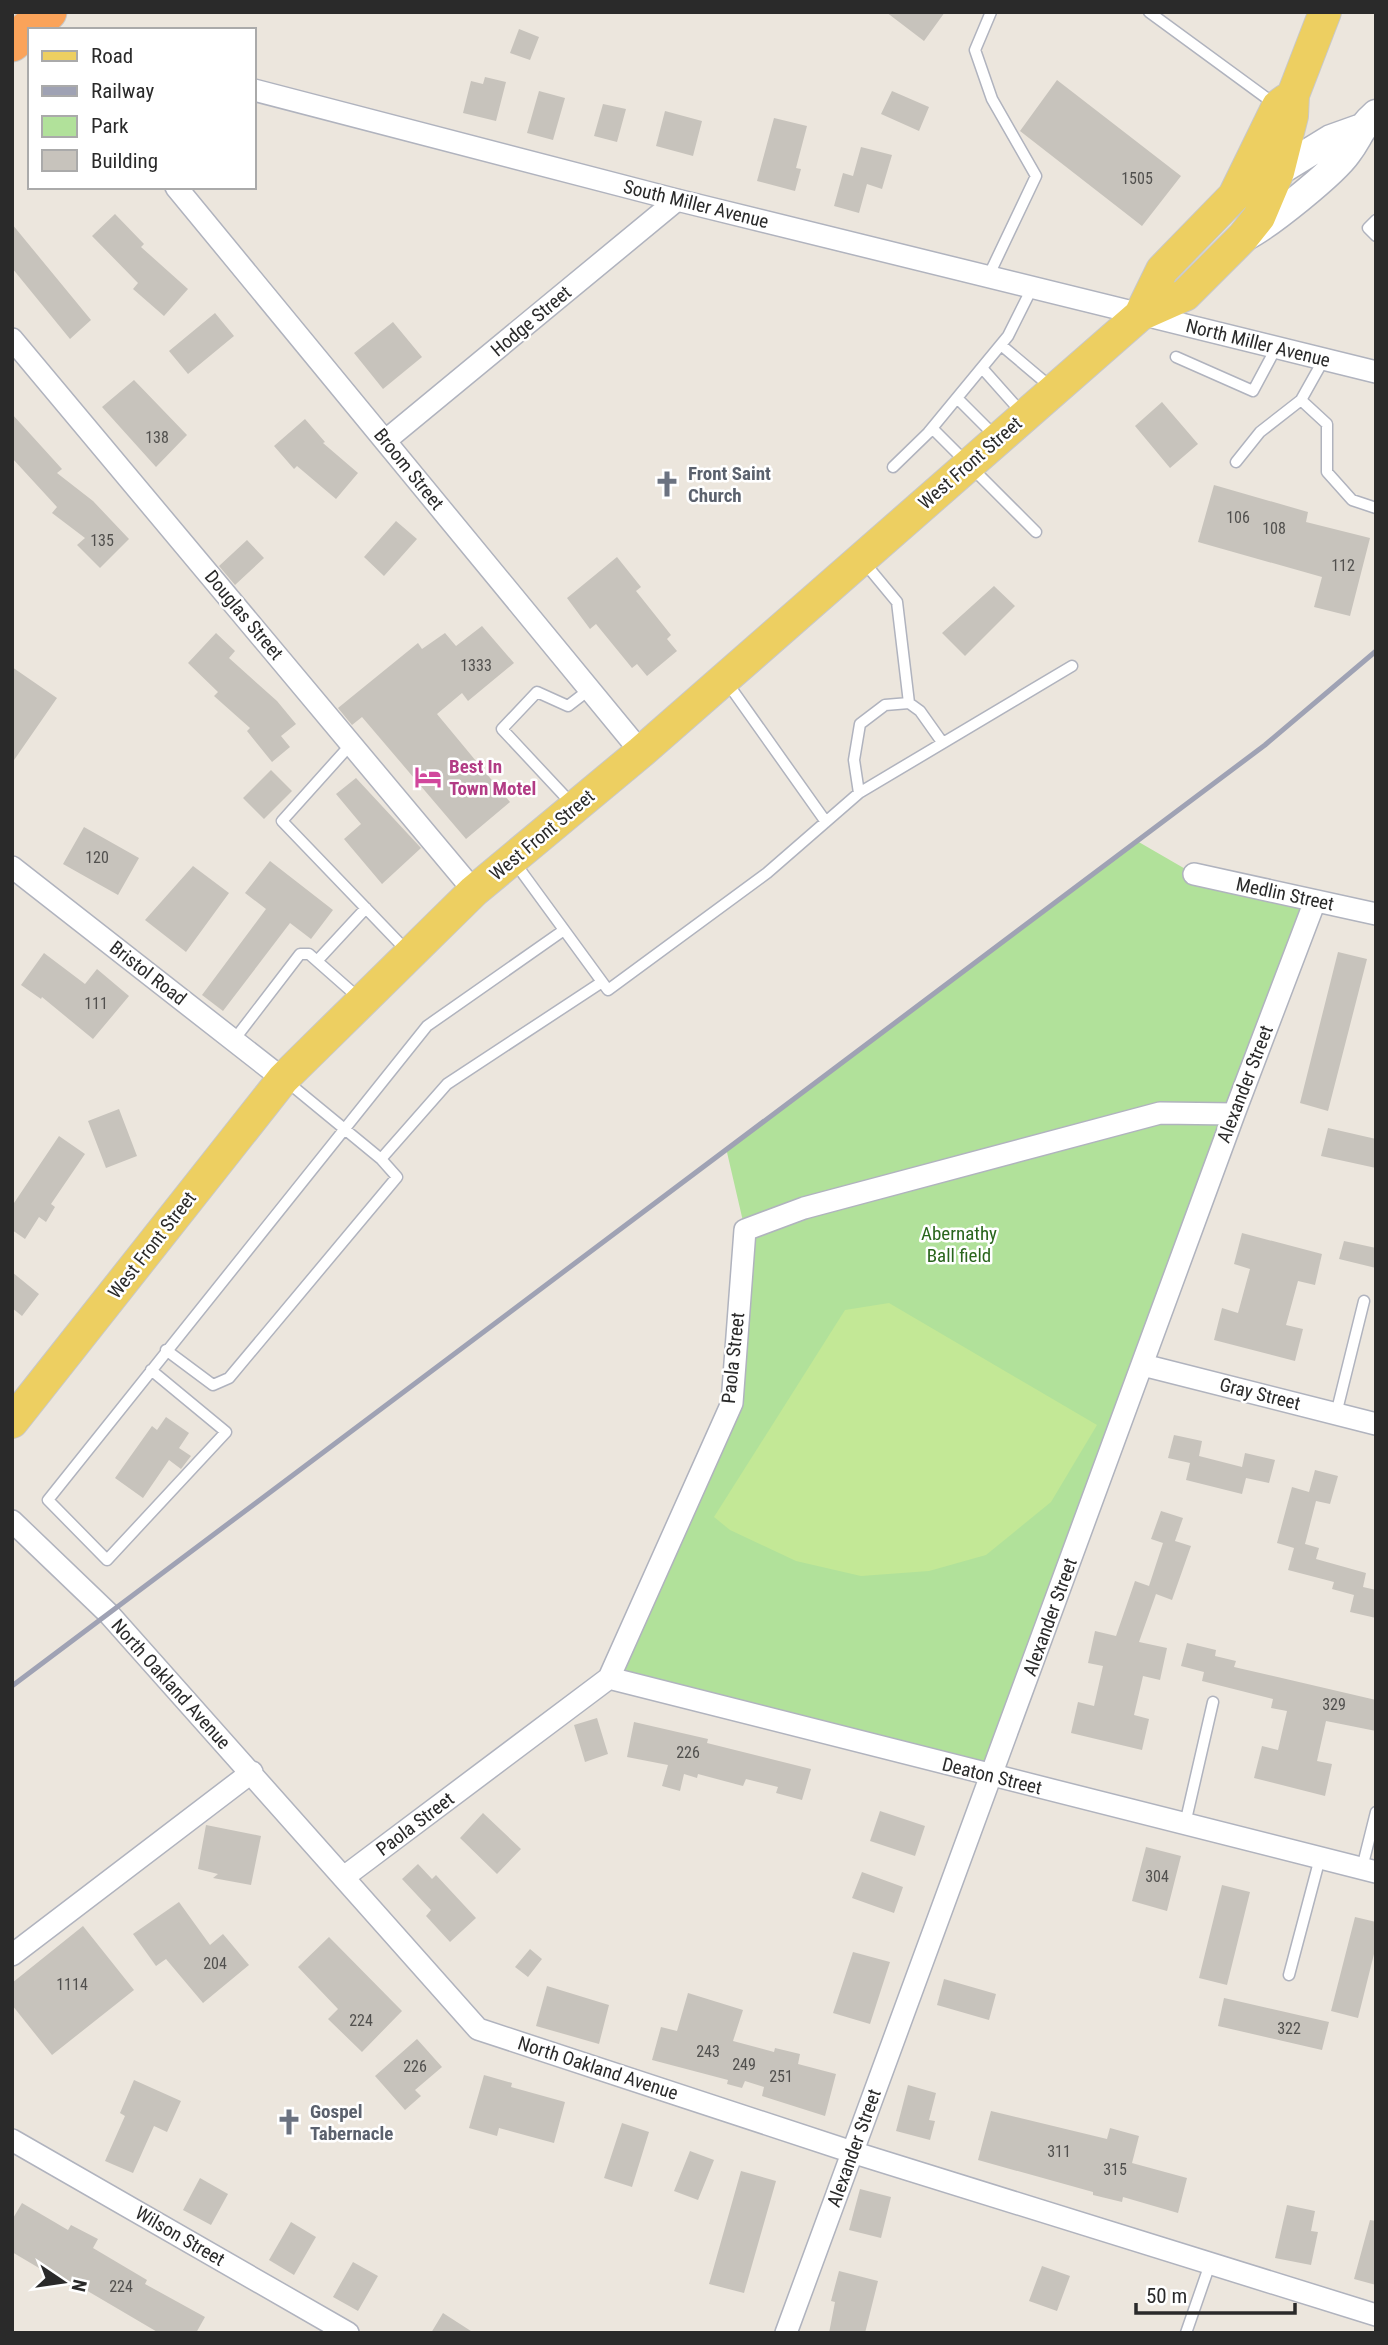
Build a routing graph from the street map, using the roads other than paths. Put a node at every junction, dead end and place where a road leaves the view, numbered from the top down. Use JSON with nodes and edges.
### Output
{"nodes":[{"id":1,"x":991,"y":12,"type":"edge"},
{"id":2,"x":1149,"y":12,"type":"edge"},
{"id":3,"x":1322,"y":14,"type":"edge"},
{"id":4,"x":256,"y":91,"type":"edge"},
{"id":5,"x":1285,"y":101,"type":"junction"},
{"id":6,"x":1367,"y":122,"type":"edge"},
{"id":7,"x":1278,"y":172,"type":"junction"},
{"id":8,"x":178,"y":189,"type":"edge"},
{"id":9,"x":1234,"y":196,"type":"junction"},
{"id":10,"x":677,"y":200,"type":"junction"},
{"id":11,"x":1376,"y":220,"type":"edge"},
{"id":12,"x":1376,"y":236,"type":"edge"},
{"id":13,"x":1243,"y":237,"type":"junction"},
{"id":14,"x":988,"y":277,"type":"junction"},
{"id":15,"x":1032,"y":288,"type":"junction"},
{"id":16,"x":1140,"y":315,"type":"junction"},
{"id":17,"x":12,"y":339,"type":"edge"},
{"id":18,"x":1001,"y":345,"type":"junction"},
{"id":19,"x":1276,"y":348,"type":"junction"},
{"id":20,"x":1176,"y":357,"type":"dead end"},
{"id":21,"x":1324,"y":359,"type":"junction"},
{"id":22,"x":982,"y":368,"type":"junction"},
{"id":23,"x":1375,"y":368,"type":"edge"},
{"id":24,"x":1054,"y":390,"type":"junction"},
{"id":25,"x":957,"y":398,"type":"junction"},
{"id":26,"x":1301,"y":400,"type":"junction"},
{"id":27,"x":1025,"y":416,"type":"junction"},
{"id":28,"x":932,"y":428,"type":"junction"},
{"id":29,"x":998,"y":440,"type":"junction"},
{"id":30,"x":385,"y":441,"type":"junction"},
{"id":31,"x":1236,"y":462,"type":"dead end"},
{"id":32,"x":968,"y":465,"type":"junction"},
{"id":33,"x":893,"y":467,"type":"dead end"},
{"id":34,"x":1376,"y":508,"type":"edge"},
{"id":35,"x":1037,"y":533,"type":"dead end"},
{"id":36,"x":861,"y":559,"type":"junction"},
{"id":37,"x":1072,"y":666,"type":"dead end"},
{"id":38,"x":724,"y":679,"type":"junction"},
{"id":39,"x":590,"y":689,"type":"junction"},
{"id":40,"x":909,"y":703,"type":"junction"},
{"id":41,"x":942,"y":742,"type":"junction"},
{"id":42,"x":352,"y":743,"type":"junction"},
{"id":43,"x":641,"y":752,"type":"junction"},
{"id":44,"x":859,"y":793,"type":"junction"},
{"id":45,"x":575,"y":807,"type":"junction"},
{"id":46,"x":826,"y":822,"type":"junction"},
{"id":47,"x":513,"y":859,"type":"junction"},
{"id":48,"x":12,"y":867,"type":"edge"},
{"id":49,"x":1194,"y":874,"type":"dead end"},
{"id":50,"x":474,"y":891,"type":"junction"},
{"id":51,"x":1315,"y":901,"type":"junction"},
{"id":52,"x":366,"y":908,"type":"junction"},
{"id":53,"x":1376,"y":914,"type":"edge"},
{"id":54,"x":564,"y":930,"type":"junction"},
{"id":55,"x":410,"y":954,"type":"junction"},
{"id":56,"x":317,"y":961,"type":"junction"},
{"id":57,"x":602,"y":982,"type":"junction"},
{"id":58,"x":362,"y":1001,"type":"junction"},
{"id":59,"x":234,"y":1040,"type":"junction"},
{"id":60,"x":283,"y":1079,"type":"junction"},
{"id":61,"x":1234,"y":1114,"type":"junction"},
{"id":62,"x":342,"y":1129,"type":"junction"},
{"id":63,"x":381,"y":1159,"type":"junction"},
{"id":64,"x":1364,"y":1301,"type":"dead end"},
{"id":65,"x":166,"y":1350,"type":"junction"},
{"id":66,"x":1143,"y":1365,"type":"junction"},
{"id":67,"x":151,"y":1370,"type":"junction"},
{"id":68,"x":1336,"y":1414,"type":"junction"},
{"id":69,"x":12,"y":1422,"type":"edge"},
{"id":70,"x":1376,"y":1424,"type":"edge"},
{"id":71,"x":12,"y":1521,"type":"edge"},
{"id":72,"x":609,"y":1678,"type":"junction"},
{"id":73,"x":1213,"y":1702,"type":"dead end"},
{"id":74,"x":252,"y":1772,"type":"junction"},
{"id":75,"x":991,"y":1776,"type":"junction"},
{"id":76,"x":1376,"y":1812,"type":"edge"},
{"id":77,"x":1185,"y":1824,"type":"junction"},
{"id":78,"x":1320,"y":1858,"type":"junction"},
{"id":79,"x":1369,"y":1870,"type":"edge"},
{"id":80,"x":344,"y":1877,"type":"junction"},
{"id":81,"x":12,"y":1955,"type":"edge"},
{"id":82,"x":1289,"y":1975,"type":"dead end"},
{"id":83,"x":12,"y":2140,"type":"edge"},
{"id":84,"x":852,"y":2152,"type":"junction"},
{"id":85,"x":1210,"y":2264,"type":"junction"},
{"id":86,"x":1376,"y":2315,"type":"edge"},
{"id":87,"x":348,"y":2333,"type":"edge"},
{"id":88,"x":786,"y":2333,"type":"edge"},
{"id":89,"x":1186,"y":2333,"type":"edge"}],
"edges":[{"from":1,"to":14,"type":"lane"},
{"from":2,"to":5,"type":"lane"},
{"from":3,"to":5,"type":"main road"},
{"from":4,"to":10,"type":"street","name":"South Miller Avenue"},
{"from":5,"to":7,"type":"main road"},
{"from":5,"to":9,"type":"main road"},
{"from":6,"to":7,"type":"main road","name":"West Front Street"},
{"from":6,"to":13,"type":"main road","name":"West Front Street"},
{"from":7,"to":9,"type":"main road","name":"West Front Street"},
{"from":7,"to":13,"type":"main road"},
{"from":8,"to":30,"type":"street","name":"Broom Street"},
{"from":9,"to":16,"type":"main road","name":"West Front Street"},
{"from":10,"to":14,"type":"street","name":"South Miller Avenue"},
{"from":10,"to":30,"type":"street","name":"Hodge Street"},
{"from":11,"to":12,"type":"lane"},
{"from":13,"to":16,"type":"main road","name":"West Front Street"},
{"from":14,"to":15,"type":"street","name":"South Miller Avenue"},
{"from":15,"to":16,"type":"street","name":"South Miller Avenue"},
{"from":15,"to":18,"type":"lane"},
{"from":16,"to":19,"type":"street","name":"North Miller Avenue"},
{"from":16,"to":24,"type":"main road","name":"West Front Street"},
{"from":17,"to":42,"type":"street","name":"Douglas Street"},
{"from":18,"to":22,"type":"lane"},
{"from":18,"to":24,"type":"lane"},
{"from":19,"to":20,"type":"lane"},
{"from":19,"to":21,"type":"street","name":"North Miller Avenue"},
{"from":21,"to":23,"type":"street","name":"North Miller Avenue"},
{"from":21,"to":26,"type":"lane"},
{"from":22,"to":25,"type":"lane"},
{"from":22,"to":27,"type":"lane"},
{"from":24,"to":27,"type":"main road","name":"West Front Street"},
{"from":25,"to":28,"type":"lane"},
{"from":25,"to":29,"type":"lane"},
{"from":26,"to":31,"type":"lane"},
{"from":26,"to":34,"type":"lane"},
{"from":27,"to":29,"type":"main road","name":"West Front Street"},
{"from":28,"to":32,"type":"lane"},
{"from":28,"to":33,"type":"lane"},
{"from":29,"to":32,"type":"main road","name":"West Front Street"},
{"from":30,"to":39,"type":"street","name":"Broom Street"},
{"from":32,"to":35,"type":"lane"},
{"from":32,"to":36,"type":"main road","name":"West Front Street"},
{"from":36,"to":38,"type":"main road","name":"West Front Street"},
{"from":36,"to":40,"type":"lane"},
{"from":37,"to":41,"type":"lane"},
{"from":38,"to":43,"type":"main road","name":"West Front Street"},
{"from":38,"to":46,"type":"lane"},
{"from":39,"to":43,"type":"street","name":"Broom Street"},
{"from":39,"to":45,"type":"lane"},
{"from":40,"to":41,"type":"lane"},
{"from":40,"to":44,"type":"lane"},
{"from":41,"to":44,"type":"lane"},
{"from":42,"to":50,"type":"street","name":"Douglas Street"},
{"from":42,"to":52,"type":"lane"},
{"from":43,"to":45,"type":"main road","name":"West Front Street"},
{"from":44,"to":46,"type":"lane"},
{"from":45,"to":47,"type":"main road","name":"West Front Street"},
{"from":46,"to":57,"type":"lane"},
{"from":47,"to":50,"type":"main road","name":"West Front Street"},
{"from":47,"to":54,"type":"lane"},
{"from":48,"to":59,"type":"street","name":"Bristol Road"},
{"from":49,"to":51,"type":"street","name":"Medlin Street"},
{"from":50,"to":55,"type":"main road","name":"West Front Street"},
{"from":51,"to":53,"type":"street","name":"Medlin Street"},
{"from":51,"to":61,"type":"street","name":"Alexander Street"},
{"from":52,"to":55,"type":"lane"},
{"from":52,"to":56,"type":"lane"},
{"from":54,"to":57,"type":"lane"},
{"from":54,"to":62,"type":"lane"},
{"from":55,"to":58,"type":"main road","name":"West Front Street"},
{"from":56,"to":58,"type":"lane"},
{"from":56,"to":59,"type":"lane"},
{"from":57,"to":63,"type":"lane"},
{"from":58,"to":60,"type":"main road","name":"West Front Street"},
{"from":59,"to":60,"type":"street","name":"Bristol Road"},
{"from":60,"to":62,"type":"lane"},
{"from":60,"to":69,"type":"main road","name":"West Front Street"},
{"from":61,"to":66,"type":"street","name":"Alexander Street"},
{"from":61,"to":72,"type":"street","name":"Paola Street"},
{"from":62,"to":63,"type":"lane"},
{"from":62,"to":65,"type":"lane"},
{"from":63,"to":65,"type":"lane"},
{"from":64,"to":68,"type":"lane"},
{"from":65,"to":67,"type":"lane"},
{"from":66,"to":68,"type":"street","name":"Gray Street"},
{"from":66,"to":75,"type":"street","name":"Alexander Street"},
{"from":67,"to":67,"type":"lane"},
{"from":68,"to":70,"type":"street","name":"Gray Street"},
{"from":71,"to":74,"type":"street","name":"North Oakland Avenue"},
{"from":72,"to":75,"type":"street","name":"Deaton Street"},
{"from":72,"to":80,"type":"street","name":"Paola Street"},
{"from":73,"to":77,"type":"lane"},
{"from":74,"to":80,"type":"street","name":"North Oakland Avenue"},
{"from":74,"to":81,"type":"street"},
{"from":75,"to":77,"type":"street","name":"Deaton Street"},
{"from":75,"to":84,"type":"street","name":"Alexander Street"},
{"from":76,"to":79,"type":"lane"},
{"from":77,"to":78,"type":"street","name":"Deaton Street"},
{"from":78,"to":79,"type":"street","name":"Deaton Street"},
{"from":78,"to":82,"type":"lane"},
{"from":80,"to":84,"type":"street","name":"North Oakland Avenue"},
{"from":83,"to":87,"type":"street","name":"Wilson Street"},
{"from":84,"to":85,"type":"street","name":"North Oakland Avenue"},
{"from":84,"to":88,"type":"street","name":"Alexander Street"},
{"from":85,"to":86,"type":"street","name":"North Oakland Avenue"},
{"from":85,"to":89,"type":"lane"}]}
